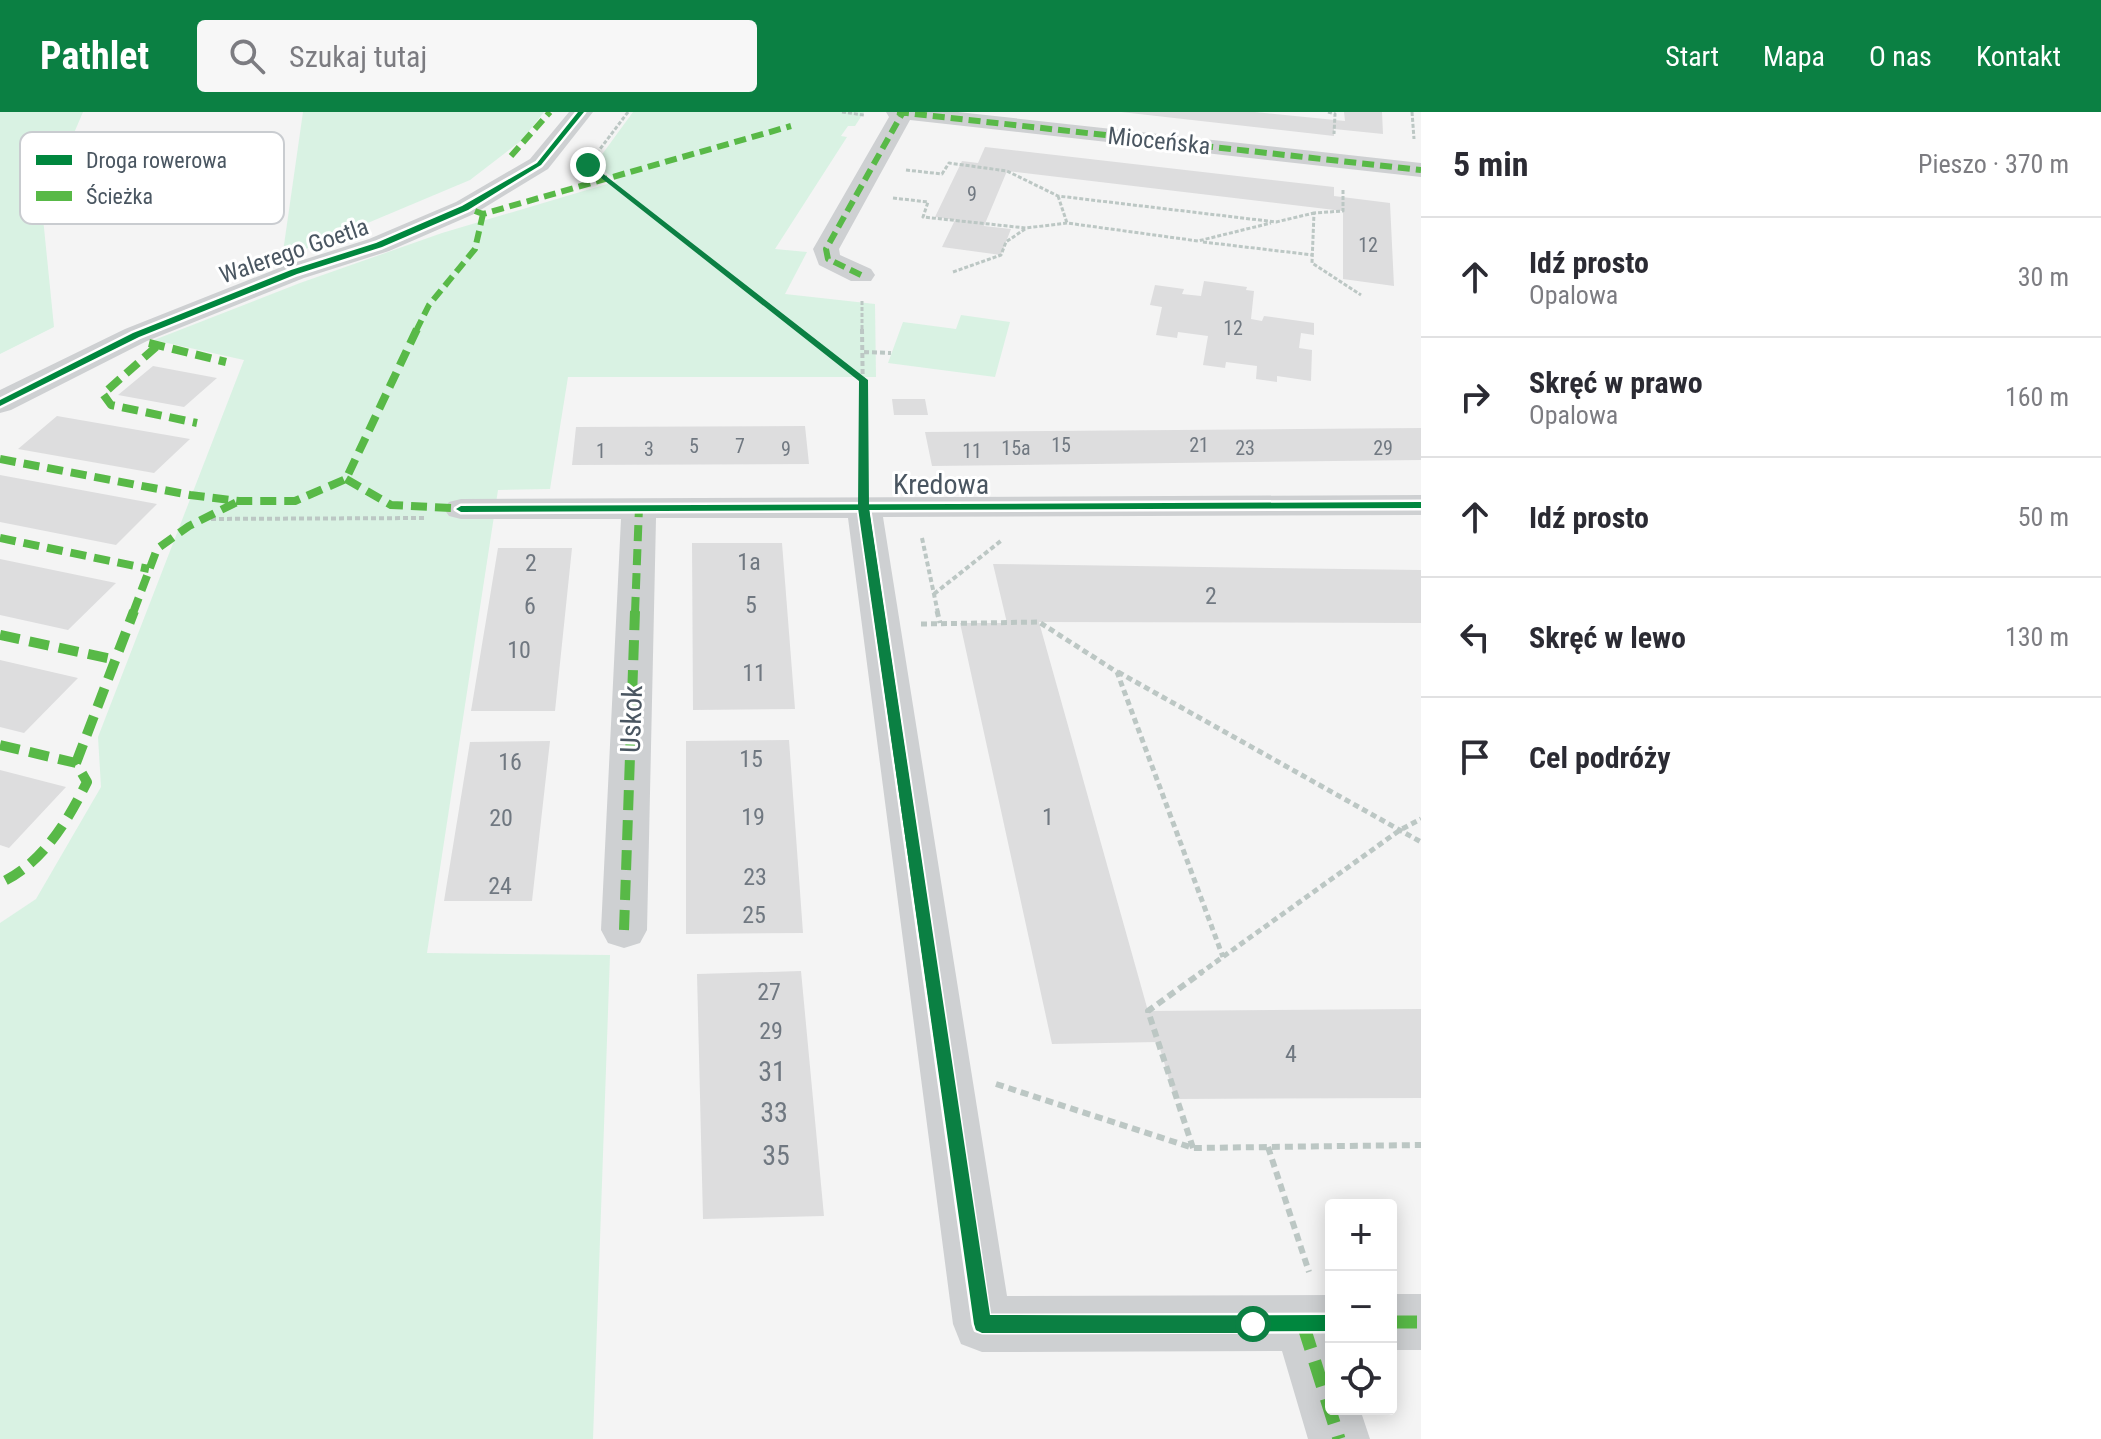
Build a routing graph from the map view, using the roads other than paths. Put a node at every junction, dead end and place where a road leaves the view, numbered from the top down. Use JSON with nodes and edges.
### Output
{"nodes":[{"id":1,"x":581,"y":112,"type":"edge"},
{"id":2,"x":901,"y":112,"type":"edge"},
{"id":3,"x":1421,"y":170,"type":"edge"},
{"id":4,"x":861,"y":275,"type":"road end"},
{"id":5,"x":0,"y":403,"type":"edge"},
{"id":6,"x":1421,"y":505,"type":"edge"},
{"id":7,"x":639,"y":507,"type":"junction"},
{"id":8,"x":864,"y":508,"type":"junction"},
{"id":9,"x":461,"y":509,"type":"road end"},
{"id":10,"x":624,"y":930,"type":"dead end"},
{"id":11,"x":1397,"y":1322,"type":"edge"},
{"id":12,"x":1421,"y":1322,"type":"edge"},
{"id":13,"x":1320,"y":1324,"type":"edge"},
{"id":14,"x":1339,"y":1439,"type":"edge"}],
"edges":[{"from":1,"to":5,"type":"street","name":"Walerego Goetla"},
{"from":2,"to":3,"type":"street","name":"Mioceńska"},
{"from":2,"to":4,"type":"street"},
{"from":6,"to":8,"type":"street","name":"Kredowa"},
{"from":7,"to":8,"type":"street","name":"Kredowa"},
{"from":7,"to":9,"type":"street","name":"Kredowa"},
{"from":7,"to":10,"type":"street","name":"Uskok"},
{"from":8,"to":13,"type":"street"},
{"from":11,"to":12,"type":"street"},
{"from":13,"to":14,"type":"street"}]}
